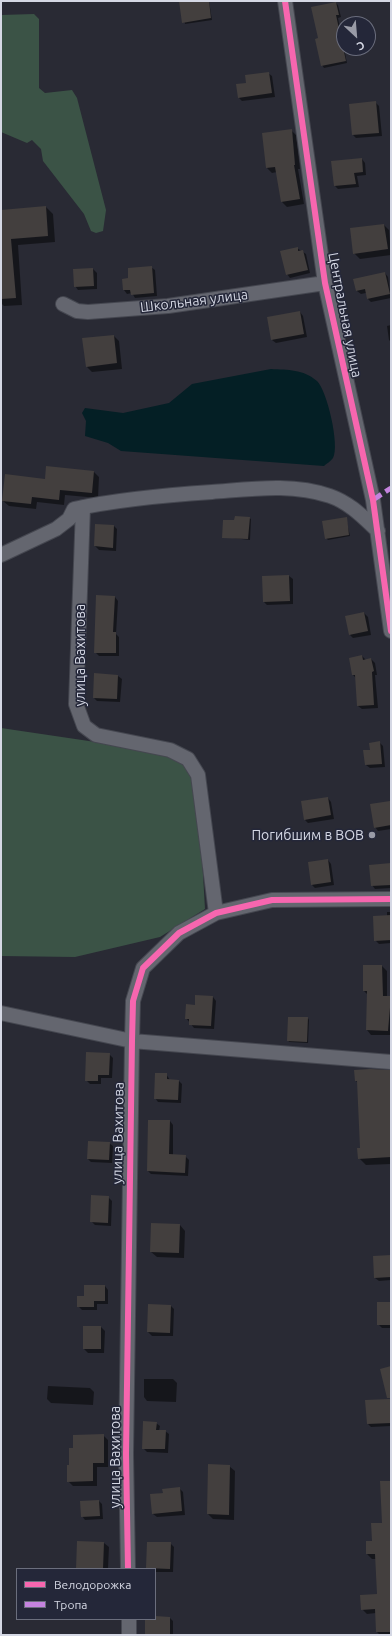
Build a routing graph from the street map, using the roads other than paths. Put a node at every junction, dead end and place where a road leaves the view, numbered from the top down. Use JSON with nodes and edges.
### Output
{"nodes":[{"id":1,"x":285,"y":1,"type":"edge"},
{"id":2,"x":325,"y":283,"type":"junction"},
{"id":3,"x":63,"y":304,"type":"dead end"},
{"id":4,"x":373,"y":500,"type":"junction"},
{"id":5,"x":349,"y":505,"type":"junction"},
{"id":6,"x":83,"y":507,"type":"junction"},
{"id":7,"x":378,"y":531,"type":"junction"},
{"id":8,"x":1,"y":555,"type":"edge"},
{"id":9,"x":391,"y":631,"type":"edge"},
{"id":10,"x":391,"y":899,"type":"edge"},
{"id":11,"x":216,"y":913,"type":"junction"},
{"id":12,"x":1,"y":1013,"type":"edge"},
{"id":13,"x":132,"y":1041,"type":"junction"},
{"id":14,"x":391,"y":1062,"type":"edge"},
{"id":15,"x":128,"y":1568,"type":"edge"},
{"id":16,"x":129,"y":1620,"type":"edge"},
{"id":17,"x":129,"y":1635,"type":"edge"}],
"edges":[{"from":1,"to":2,"type":"street","name":"Центральная улица"},
{"from":2,"to":3,"type":"street","name":"Школьная улица"},
{"from":2,"to":4,"type":"street","name":"Центральная улица"},
{"from":4,"to":5,"type":"street"},
{"from":4,"to":7,"type":"street","name":"Центральная улица"},
{"from":5,"to":6,"type":"street"},
{"from":5,"to":7,"type":"street"},
{"from":6,"to":8,"type":"street"},
{"from":6,"to":11,"type":"street","name":"улица Вахитова"},
{"from":7,"to":9,"type":"street","name":"Центральная улица"},
{"from":10,"to":11,"type":"street","name":"улица Вахитова"},
{"from":11,"to":13,"type":"street","name":"улица Вахитова"},
{"from":12,"to":13,"type":"street"},
{"from":13,"to":14,"type":"street"},
{"from":13,"to":15,"type":"street","name":"улица Вахитова"},
{"from":16,"to":17,"type":"street"}]}
